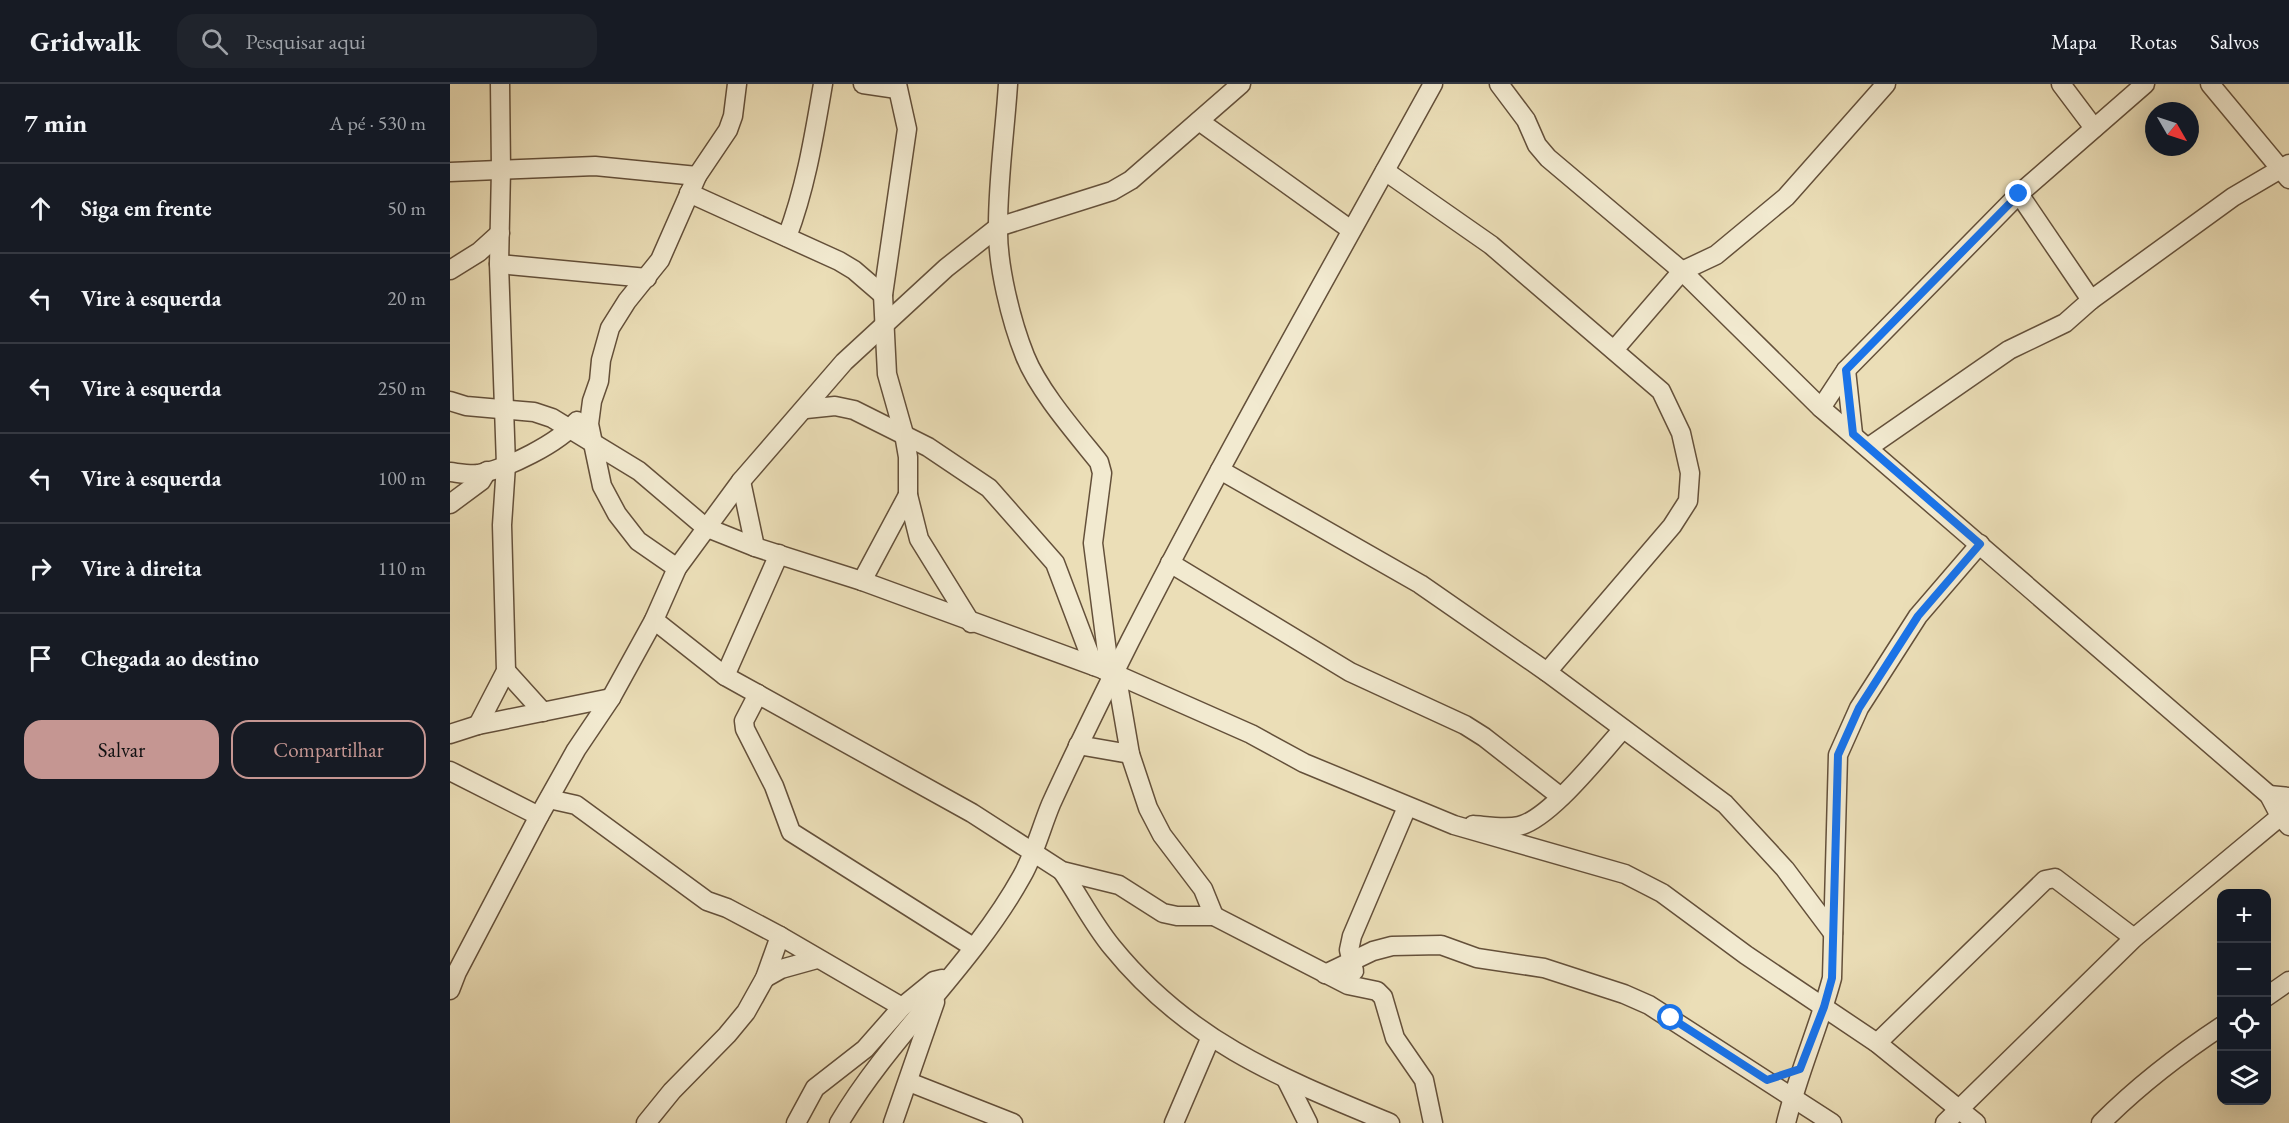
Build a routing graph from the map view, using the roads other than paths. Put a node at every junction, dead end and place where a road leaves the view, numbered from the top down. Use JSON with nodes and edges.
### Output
{"nodes":[{"id":1,"x":500,"y":84,"type":"edge"},
{"id":2,"x":737,"y":84,"type":"edge"},
{"id":3,"x":823,"y":84,"type":"edge"},
{"id":4,"x":863,"y":84,"type":"edge"},
{"id":5,"x":1008,"y":84,"type":"edge"},
{"id":6,"x":1241,"y":84,"type":"edge"},
{"id":7,"x":1433,"y":84,"type":"edge"},
{"id":8,"x":1499,"y":84,"type":"edge"},
{"id":9,"x":1886,"y":84,"type":"edge"},
{"id":10,"x":2061,"y":84,"type":"edge"},
{"id":11,"x":2145,"y":84,"type":"edge"},
{"id":12,"x":2210,"y":84,"type":"edge"},
{"id":13,"x":897,"y":87,"type":"edge"},
{"id":14,"x":1199,"y":121,"type":"junction"},
{"id":15,"x":2094,"y":128,"type":"junction"},
{"id":16,"x":501,"y":169,"type":"junction"},
{"id":17,"x":2287,"y":170,"type":"edge"},
{"id":18,"x":1385,"y":171,"type":"junction"},
{"id":19,"x":450,"y":172,"type":"edge"},
{"id":20,"x":697,"y":176,"type":"junction"},
{"id":21,"x":689,"y":193,"type":"junction"},
{"id":22,"x":2019,"y":194,"type":"junction"},
{"id":23,"x":998,"y":227,"type":"junction"},
{"id":24,"x":1351,"y":230,"type":"junction"},
{"id":25,"x":500,"y":233,"type":"junction"},
{"id":26,"x":787,"y":237,"type":"junction"},
{"id":27,"x":499,"y":264,"type":"junction"},
{"id":28,"x":450,"y":270,"type":"edge"},
{"id":29,"x":1682,"y":271,"type":"junction"},
{"id":30,"x":647,"y":278,"type":"junction"},
{"id":31,"x":883,"y":295,"type":"junction"},
{"id":32,"x":2091,"y":300,"type":"junction"},
{"id":33,"x":883,"y":326,"type":"junction"},
{"id":34,"x":1614,"y":351,"type":"junction"},
{"id":35,"x":1846,"y":370,"type":"junction"},
{"id":36,"x":450,"y":401,"type":"edge"},
{"id":37,"x":592,"y":401,"type":"junction"},
{"id":38,"x":505,"y":408,"type":"junction"},
{"id":39,"x":1821,"y":408,"type":"junction"},
{"id":40,"x":806,"y":409,"type":"junction"},
{"id":41,"x":571,"y":428,"type":"junction"},
{"id":42,"x":904,"y":434,"type":"junction"},
{"id":43,"x":1853,"y":434,"type":"junction"},
{"id":44,"x":591,"y":441,"type":"junction"},
{"id":45,"x":1869,"y":447,"type":"junction"},
{"id":46,"x":506,"y":465,"type":"junction"},
{"id":47,"x":1220,"y":470,"type":"junction"},
{"id":48,"x":487,"y":471,"type":"junction"},
{"id":49,"x":450,"y":472,"type":"edge"},
{"id":50,"x":741,"y":481,"type":"junction"},
{"id":51,"x":908,"y":495,"type":"junction"},
{"id":52,"x":450,"y":504,"type":"edge"},
{"id":53,"x":705,"y":527,"type":"junction"},
{"id":54,"x":1980,"y":544,"type":"junction"},
{"id":55,"x":755,"y":547,"type":"junction"},
{"id":56,"x":779,"y":554,"type":"junction"},
{"id":57,"x":1170,"y":563,"type":"junction"},
{"id":58,"x":677,"y":568,"type":"junction"},
{"id":59,"x":862,"y":581,"type":"junction"},
{"id":60,"x":654,"y":620,"type":"junction"},
{"id":61,"x":971,"y":623,"type":"junction"},
{"id":62,"x":506,"y":671,"type":"junction"},
{"id":63,"x":1106,"y":672,"type":"junction"},
{"id":64,"x":1547,"y":672,"type":"junction"},
{"id":65,"x":725,"y":676,"type":"junction"},
{"id":66,"x":758,"y":694,"type":"junction"},
{"id":67,"x":611,"y":698,"type":"junction"},
{"id":68,"x":543,"y":712,"type":"junction"},
{"id":69,"x":478,"y":725,"type":"junction"},
{"id":70,"x":1623,"y":729,"type":"junction"},
{"id":71,"x":450,"y":734,"type":"edge"},
{"id":72,"x":1078,"y":745,"type":"junction"},
{"id":73,"x":576,"y":750,"type":"junction"},
{"id":74,"x":1130,"y":754,"type":"junction"},
{"id":75,"x":450,"y":771,"type":"edge"},
{"id":76,"x":2269,"y":795,"type":"junction"},
{"id":77,"x":1561,"y":797,"type":"junction"},
{"id":78,"x":2289,"y":797,"type":"edge"},
{"id":79,"x":549,"y":799,"type":"junction"},
{"id":80,"x":576,"y":805,"type":"junction"},
{"id":81,"x":1407,"y":807,"type":"junction"},
{"id":82,"x":539,"y":816,"type":"junction"},
{"id":83,"x":2286,"y":817,"type":"edge"},
{"id":84,"x":1454,"y":825,"type":"junction"},
{"id":85,"x":1034,"y":854,"type":"junction"},
{"id":86,"x":1062,"y":872,"type":"junction"},
{"id":87,"x":1214,"y":916,"type":"junction"},
{"id":88,"x":1833,"y":933,"type":"junction"},
{"id":89,"x":780,"y":936,"type":"junction"},
{"id":90,"x":2134,"y":938,"type":"junction"},
{"id":91,"x":973,"y":947,"type":"junction"},
{"id":92,"x":817,"y":959,"type":"junction"},
{"id":93,"x":1351,"y":962,"type":"junction"},
{"id":94,"x":1325,"y":974,"type":"junction"},
{"id":95,"x":765,"y":978,"type":"junction"},
{"id":96,"x":2289,"y":981,"type":"edge"},
{"id":97,"x":944,"y":983,"type":"junction"},
{"id":98,"x":1362,"y":989,"type":"junction"},
{"id":99,"x":450,"y":990,"type":"edge"},
{"id":100,"x":2271,"y":994,"type":"edge"},
{"id":101,"x":902,"y":1007,"type":"junction"},
{"id":102,"x":1824,"y":1007,"type":"junction"},
{"id":103,"x":2217,"y":1029,"type":"edge"},
{"id":104,"x":1210,"y":1039,"type":"junction"},
{"id":105,"x":1877,"y":1043,"type":"junction"},
{"id":106,"x":1800,"y":1069,"type":"junction"},
{"id":107,"x":1286,"y":1079,"type":"junction"},
{"id":108,"x":1767,"y":1080,"type":"junction"},
{"id":109,"x":909,"y":1082,"type":"junction"},
{"id":110,"x":1792,"y":1096,"type":"junction"},
{"id":111,"x":1952,"y":1117,"type":"edge"},
{"id":112,"x":895,"y":1121,"type":"edge"},
{"id":113,"x":646,"y":1123,"type":"edge"},
{"id":114,"x":796,"y":1123,"type":"edge"},
{"id":115,"x":838,"y":1123,"type":"edge"},
{"id":116,"x":1013,"y":1123,"type":"edge"},
{"id":117,"x":1174,"y":1123,"type":"edge"},
{"id":118,"x":1308,"y":1123,"type":"edge"},
{"id":119,"x":1390,"y":1123,"type":"edge"},
{"id":120,"x":1433,"y":1123,"type":"edge"},
{"id":121,"x":1786,"y":1123,"type":"edge"},
{"id":122,"x":1832,"y":1123,"type":"edge"},
{"id":123,"x":1976,"y":1123,"type":"edge"},
{"id":124,"x":2101,"y":1123,"type":"edge"}],
"edges":[{"from":1,"to":16,"type":"street"},
{"from":2,"to":20,"type":"street"},
{"from":3,"to":26,"type":"street"},
{"from":4,"to":13,"type":"street"},
{"from":5,"to":23,"type":"street"},
{"from":6,"to":14,"type":"street"},
{"from":7,"to":18,"type":"street"},
{"from":8,"to":29,"type":"street"},
{"from":9,"to":29,"type":"street"},
{"from":10,"to":15,"type":"street"},
{"from":11,"to":15,"type":"street"},
{"from":12,"to":17,"type":"street"},
{"from":13,"to":31,"type":"street"},
{"from":14,"to":23,"type":"street"},
{"from":14,"to":24,"type":"street"},
{"from":15,"to":22,"type":"street"},
{"from":16,"to":19,"type":"street"},
{"from":16,"to":20,"type":"street"},
{"from":16,"to":25,"type":"street"},
{"from":17,"to":32,"type":"street"},
{"from":18,"to":24,"type":"street"},
{"from":18,"to":34,"type":"street"},
{"from":20,"to":21,"type":"street"},
{"from":21,"to":26,"type":"street"},
{"from":21,"to":30,"type":"street"},
{"from":22,"to":32,"type":"street"},
{"from":22,"to":35,"type":"street"},
{"from":23,"to":33,"type":"street"},
{"from":23,"to":63,"type":"street"},
{"from":24,"to":47,"type":"street"},
{"from":25,"to":27,"type":"street"},
{"from":25,"to":28,"type":"street"},
{"from":26,"to":31,"type":"street"},
{"from":27,"to":30,"type":"street"},
{"from":27,"to":38,"type":"street"},
{"from":29,"to":34,"type":"street"},
{"from":29,"to":39,"type":"street"},
{"from":30,"to":37,"type":"street"},
{"from":31,"to":33,"type":"street"},
{"from":32,"to":45,"type":"street"},
{"from":33,"to":40,"type":"street"},
{"from":33,"to":42,"type":"street"},
{"from":34,"to":64,"type":"street"},
{"from":35,"to":39,"type":"street"},
{"from":35,"to":43,"type":"street"},
{"from":36,"to":38,"type":"street"},
{"from":37,"to":41,"type":"street"},
{"from":37,"to":44,"type":"street"},
{"from":38,"to":41,"type":"street"},
{"from":38,"to":46,"type":"street"},
{"from":39,"to":43,"type":"street"},
{"from":40,"to":42,"type":"street"},
{"from":40,"to":50,"type":"street"},
{"from":41,"to":44,"type":"street"},
{"from":41,"to":46,"type":"street"},
{"from":42,"to":51,"type":"street"},
{"from":42,"to":63,"type":"street"},
{"from":43,"to":45,"type":"street"},
{"from":44,"to":53,"type":"street"},
{"from":44,"to":58,"type":"street"},
{"from":45,"to":54,"type":"street"},
{"from":46,"to":48,"type":"street"},
{"from":46,"to":62,"type":"street"},
{"from":47,"to":57,"type":"street"},
{"from":47,"to":64,"type":"street"},
{"from":48,"to":49,"type":"street"},
{"from":48,"to":52,"type":"street"},
{"from":50,"to":53,"type":"street"},
{"from":50,"to":55,"type":"street"},
{"from":51,"to":59,"type":"street"},
{"from":51,"to":61,"type":"street"},
{"from":53,"to":55,"type":"street"},
{"from":53,"to":58,"type":"street"},
{"from":54,"to":76,"type":"street"},
{"from":54,"to":88,"type":"street"},
{"from":55,"to":56,"type":"street"},
{"from":56,"to":59,"type":"street"},
{"from":56,"to":65,"type":"street"},
{"from":57,"to":63,"type":"street"},
{"from":57,"to":77,"type":"street"},
{"from":58,"to":60,"type":"street"},
{"from":59,"to":61,"type":"street"},
{"from":60,"to":65,"type":"street"},
{"from":60,"to":67,"type":"street"},
{"from":61,"to":63,"type":"street"},
{"from":62,"to":68,"type":"street"},
{"from":62,"to":69,"type":"street"},
{"from":63,"to":72,"type":"street"},
{"from":63,"to":74,"type":"street"},
{"from":63,"to":81,"type":"street"},
{"from":64,"to":70,"type":"street"},
{"from":65,"to":66,"type":"street"},
{"from":66,"to":85,"type":"street"},
{"from":66,"to":91,"type":"street"},
{"from":67,"to":68,"type":"street"},
{"from":67,"to":73,"type":"street"},
{"from":68,"to":69,"type":"street"},
{"from":69,"to":71,"type":"street"},
{"from":70,"to":77,"type":"street"},
{"from":70,"to":88,"type":"street"},
{"from":72,"to":74,"type":"street"},
{"from":72,"to":85,"type":"street"},
{"from":73,"to":79,"type":"street"},
{"from":73,"to":80,"type":"street"},
{"from":74,"to":87,"type":"street"},
{"from":75,"to":82,"type":"street"},
{"from":76,"to":78,"type":"street"},
{"from":76,"to":83,"type":"street"},
{"from":77,"to":84,"type":"street"},
{"from":79,"to":80,"type":"street"},
{"from":79,"to":82,"type":"street"},
{"from":80,"to":89,"type":"street"},
{"from":81,"to":84,"type":"street"},
{"from":81,"to":93,"type":"street"},
{"from":82,"to":99,"type":"street"},
{"from":83,"to":90,"type":"street"},
{"from":84,"to":102,"type":"street"},
{"from":85,"to":86,"type":"street"},
{"from":85,"to":91,"type":"street"},
{"from":86,"to":87,"type":"street"},
{"from":86,"to":104,"type":"street"},
{"from":87,"to":94,"type":"street"},
{"from":88,"to":102,"type":"street"},
{"from":89,"to":92,"type":"street"},
{"from":89,"to":95,"type":"street"},
{"from":90,"to":105,"type":"street"},
{"from":90,"to":111,"type":"street"},
{"from":91,"to":97,"type":"street"},
{"from":92,"to":95,"type":"street"},
{"from":92,"to":101,"type":"street"},
{"from":93,"to":94,"type":"street"},
{"from":93,"to":98,"type":"street"},
{"from":93,"to":108,"type":"street"},
{"from":94,"to":98,"type":"street"},
{"from":95,"to":113,"type":"street"},
{"from":96,"to":100,"type":"street"},
{"from":97,"to":101,"type":"street"},
{"from":97,"to":109,"type":"street"},
{"from":97,"to":115,"type":"street"},
{"from":98,"to":120,"type":"street"},
{"from":101,"to":114,"type":"street"},
{"from":102,"to":105,"type":"street"},
{"from":102,"to":106,"type":"street"},
{"from":103,"to":124,"type":"street"},
{"from":104,"to":107,"type":"street"},
{"from":104,"to":117,"type":"street"},
{"from":105,"to":111,"type":"street"},
{"from":106,"to":108,"type":"street"},
{"from":106,"to":110,"type":"street"},
{"from":107,"to":118,"type":"street"},
{"from":107,"to":119,"type":"street"},
{"from":108,"to":110,"type":"street"},
{"from":109,"to":112,"type":"street"},
{"from":109,"to":116,"type":"street"},
{"from":110,"to":121,"type":"street"},
{"from":110,"to":122,"type":"street"},
{"from":111,"to":123,"type":"street"}]}
